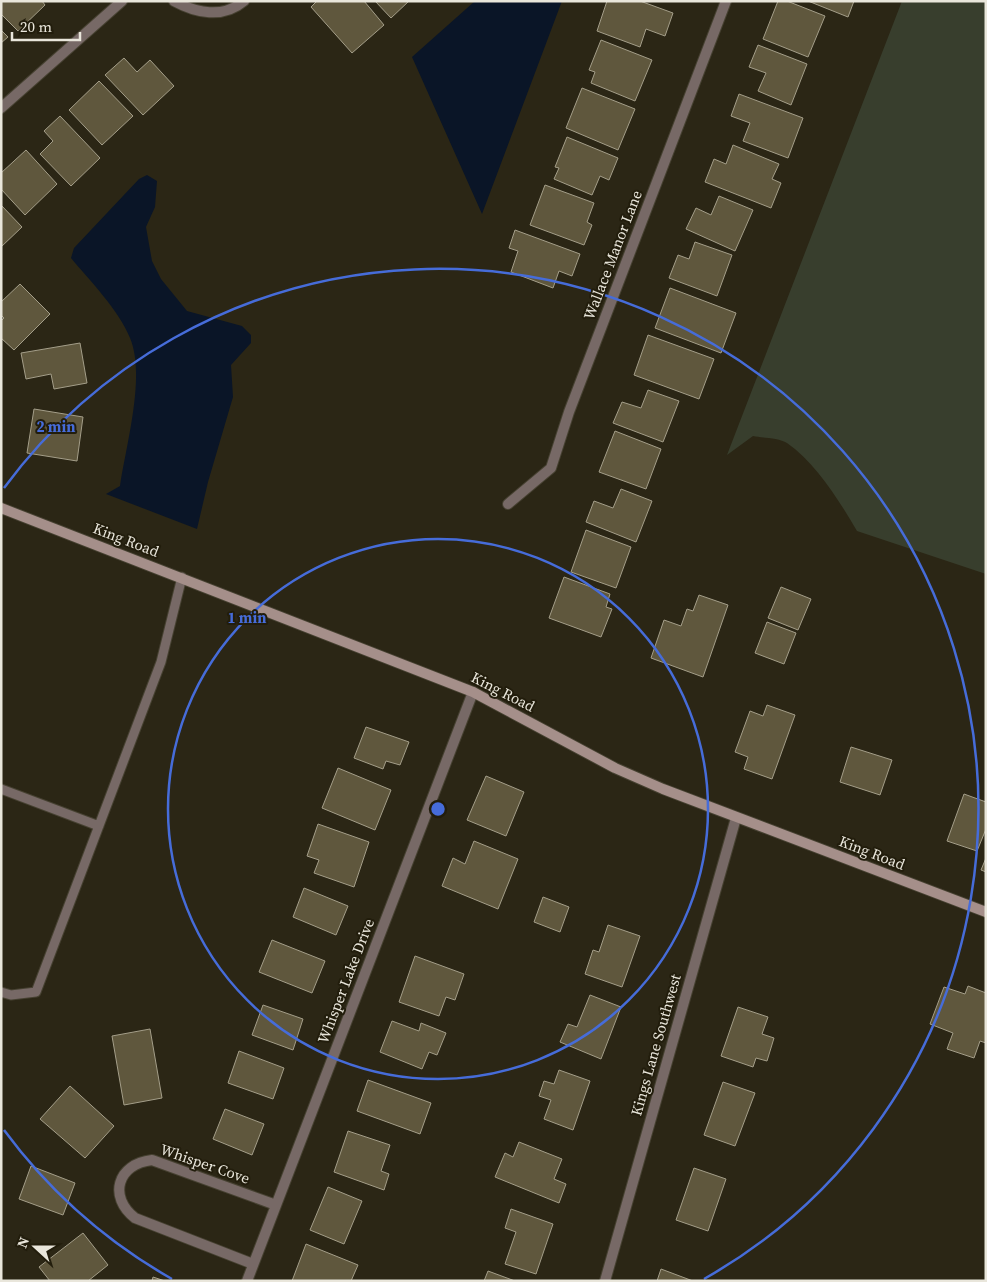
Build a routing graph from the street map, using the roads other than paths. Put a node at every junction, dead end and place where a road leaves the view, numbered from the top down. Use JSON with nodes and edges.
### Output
{"nodes":[{"id":1,"x":122,"y":1,"type":"edge"},
{"id":2,"x":174,"y":1,"type":"edge"},
{"id":3,"x":244,"y":1,"type":"edge"},
{"id":4,"x":726,"y":1,"type":"edge"},
{"id":5,"x":1,"y":108,"type":"edge"},
{"id":6,"x":508,"y":504,"type":"dead end"},
{"id":7,"x":1,"y":508,"type":"edge"},
{"id":8,"x":182,"y":578,"type":"junction"},
{"id":9,"x":473,"y":692,"type":"junction"},
{"id":10,"x":1,"y":789,"type":"edge"},
{"id":11,"x":736,"y":818,"type":"junction"},
{"id":12,"x":99,"y":826,"type":"junction"},
{"id":13,"x":986,"y":912,"type":"edge"},
{"id":14,"x":1,"y":992,"type":"edge"},
{"id":15,"x":276,"y":1205,"type":"junction"},
{"id":16,"x":253,"y":1264,"type":"junction"},
{"id":17,"x":247,"y":1281,"type":"edge"},
{"id":18,"x":605,"y":1281,"type":"edge"}],
"edges":[{"from":1,"to":5,"type":"street"},
{"from":2,"to":3,"type":"street"},
{"from":4,"to":6,"type":"street","name":"Wallace Manor Lane"},
{"from":7,"to":8,"type":"street","name":"King Road"},
{"from":8,"to":9,"type":"street","name":"King Road"},
{"from":8,"to":12,"type":"lane"},
{"from":9,"to":11,"type":"street","name":"King Road"},
{"from":9,"to":15,"type":"street","name":"Whisper Lake Drive"},
{"from":10,"to":12,"type":"lane"},
{"from":11,"to":13,"type":"street","name":"King Road"},
{"from":11,"to":18,"type":"street","name":"Kings Lane Southwest"},
{"from":12,"to":14,"type":"lane"},
{"from":15,"to":16,"type":"street","name":"Whisper Lake Drive"},
{"from":15,"to":16,"type":"street","name":"Whisper Cove"},
{"from":16,"to":17,"type":"street","name":"Whisper Lake Drive"}]}
